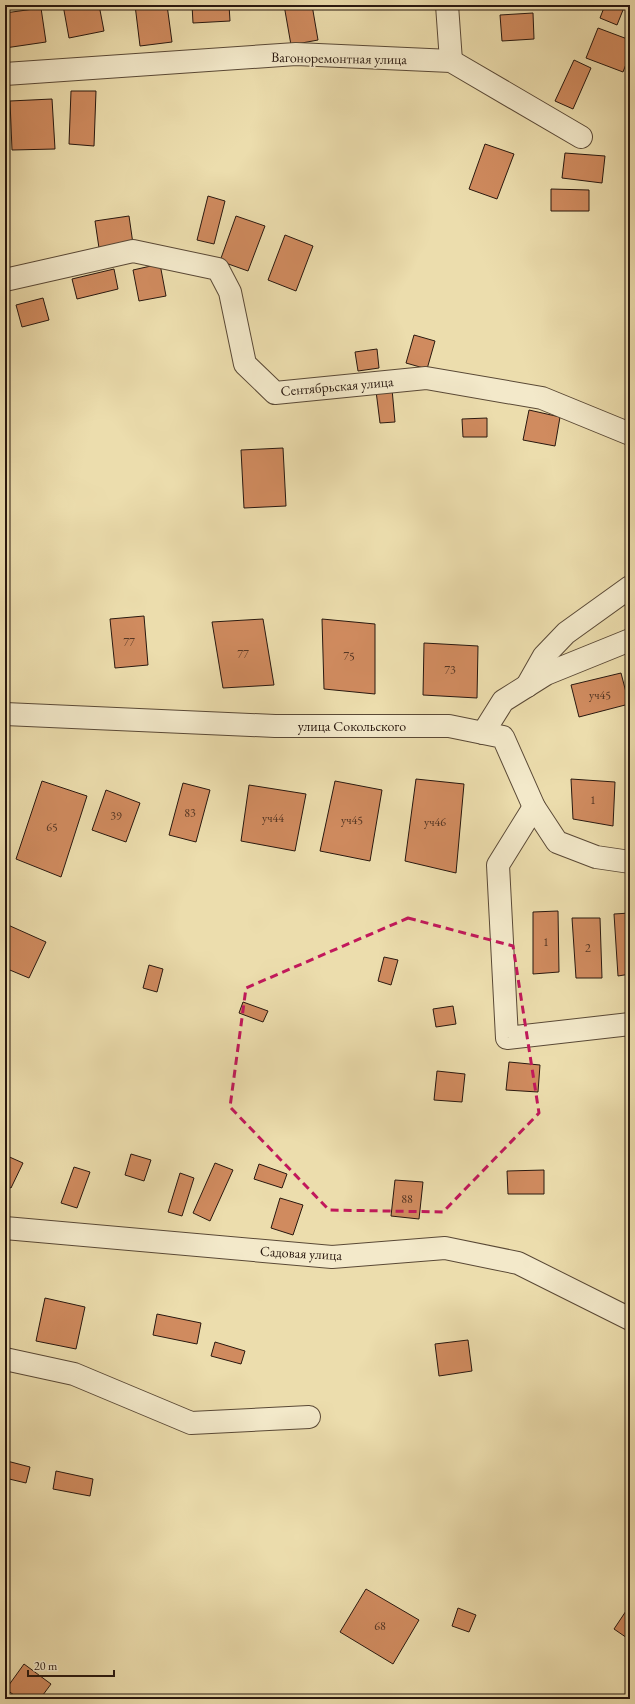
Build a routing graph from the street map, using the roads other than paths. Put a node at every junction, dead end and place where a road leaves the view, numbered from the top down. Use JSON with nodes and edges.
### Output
{"nodes":[{"id":1,"x":447,"y":5,"type":"edge"},
{"id":2,"x":451,"y":61,"type":"junction"},
{"id":3,"x":5,"y":74,"type":"edge"},
{"id":4,"x":582,"y":137,"type":"dead end"},
{"id":5,"x":5,"y":280,"type":"edge"},
{"id":6,"x":630,"y":434,"type":"edge"},
{"id":7,"x":630,"y":587,"type":"edge"},
{"id":8,"x":630,"y":640,"type":"edge"},
{"id":9,"x":526,"y":687,"type":"junction"},
{"id":10,"x":5,"y":714,"type":"edge"},
{"id":11,"x":483,"y":733,"type":"junction"},
{"id":12,"x":534,"y":807,"type":"junction"},
{"id":13,"x":630,"y":862,"type":"edge"},
{"id":14,"x":630,"y":1024,"type":"edge"},
{"id":15,"x":5,"y":1228,"type":"edge"},
{"id":16,"x":630,"y":1319,"type":"edge"},
{"id":17,"x":5,"y":1359,"type":"edge"},
{"id":18,"x":309,"y":1417,"type":"dead end"}],
"edges":[{"from":1,"to":2,"type":"street"},
{"from":2,"to":3,"type":"street","name":"Вагоноремонтная улица"},
{"from":2,"to":4,"type":"street","name":"Вагоноремонтная улица"},
{"from":5,"to":6,"type":"street","name":"Сентябрьская улица"},
{"from":7,"to":9,"type":"street"},
{"from":8,"to":9,"type":"street"},
{"from":9,"to":11,"type":"street"},
{"from":10,"to":11,"type":"street","name":"улица Сокольского"},
{"from":11,"to":12,"type":"street","name":"улица Сокольского"},
{"from":12,"to":13,"type":"street","name":"улица Сокольского"},
{"from":12,"to":14,"type":"street"},
{"from":15,"to":16,"type":"street","name":"Садовая улица"},
{"from":17,"to":18,"type":"street"}]}
